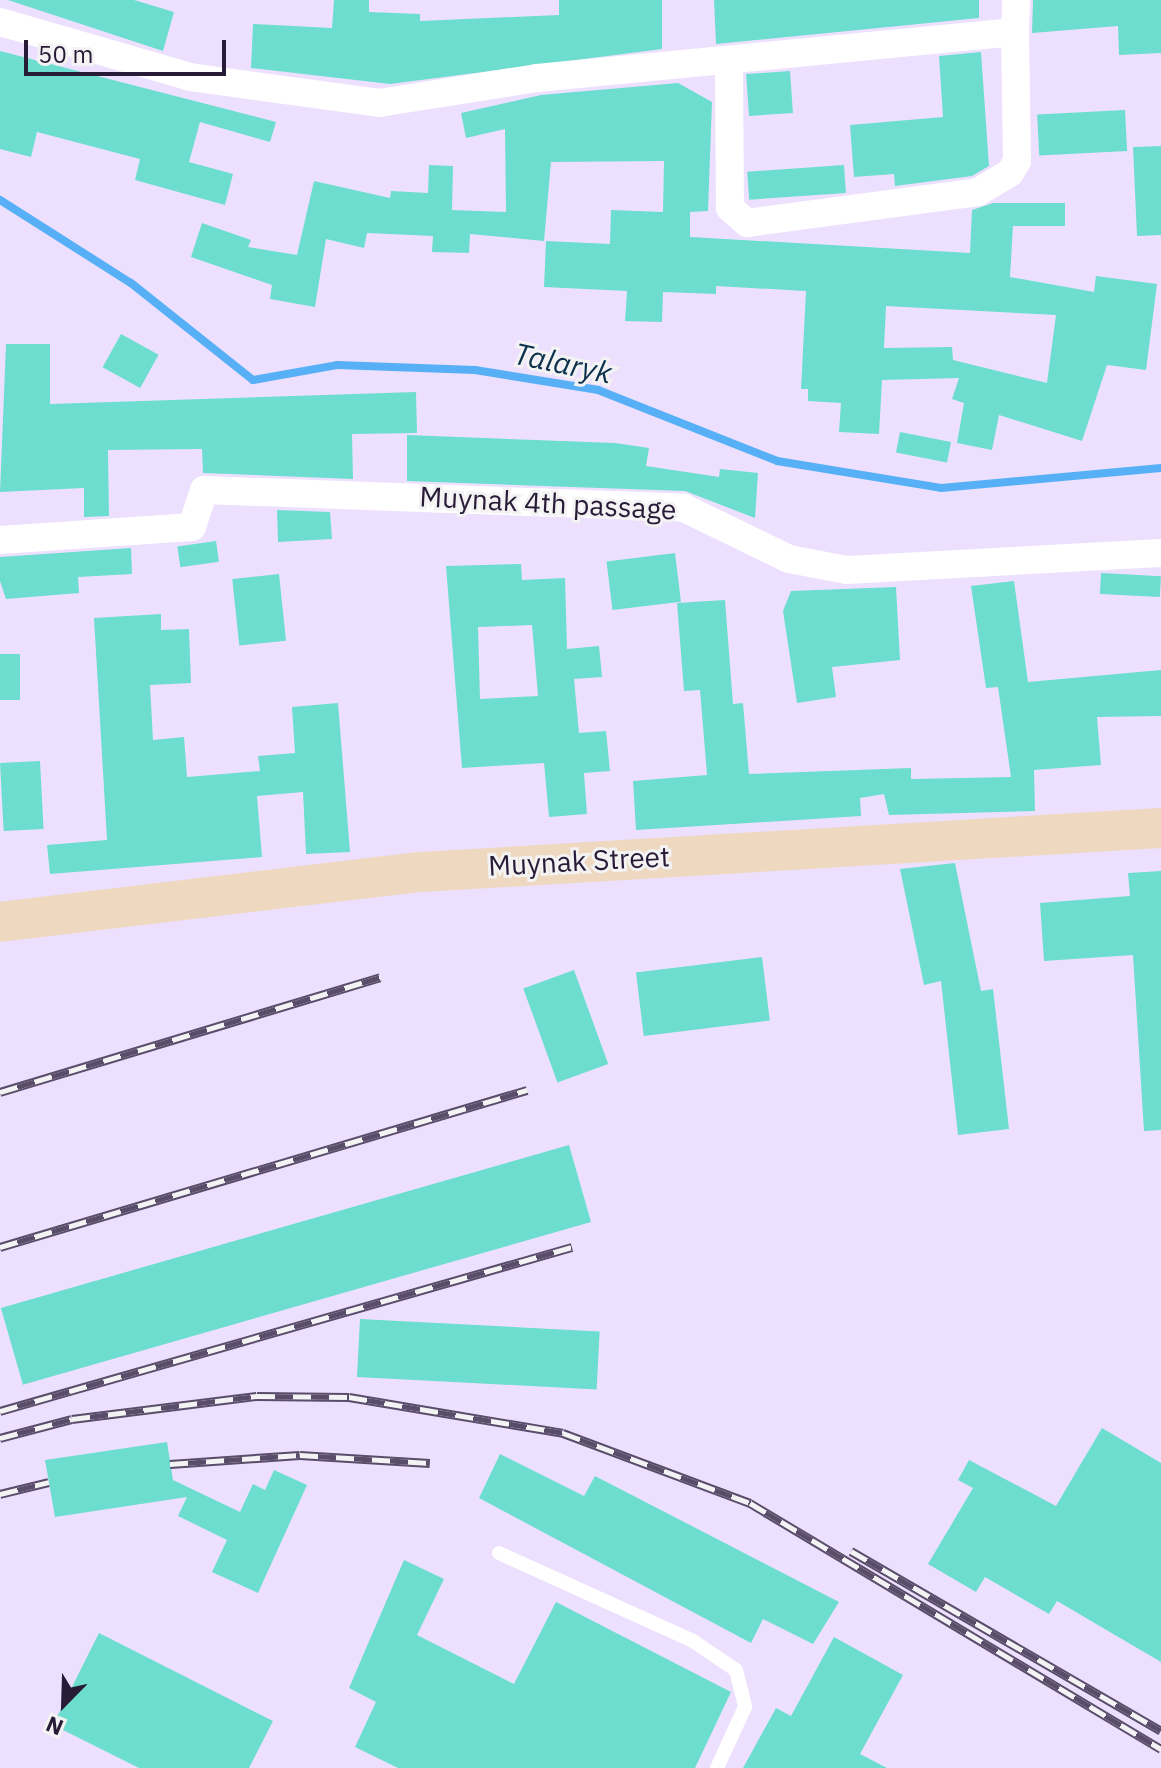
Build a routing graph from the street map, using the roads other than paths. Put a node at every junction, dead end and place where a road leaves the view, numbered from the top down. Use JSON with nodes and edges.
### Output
{"nodes":[{"id":1,"x":1016,"y":0,"type":"edge"},
{"id":2,"x":0,"y":22,"type":"edge"},
{"id":3,"x":1015,"y":32,"type":"junction"},
{"id":4,"x":729,"y":65,"type":"junction"},
{"id":5,"x":0,"y":540,"type":"edge"},
{"id":6,"x":1161,"y":553,"type":"edge"},
{"id":7,"x":1161,"y":828,"type":"edge"},
{"id":8,"x":0,"y":922,"type":"edge"},
{"id":9,"x":499,"y":1553,"type":"dead end"},
{"id":10,"x":717,"y":1768,"type":"edge"}],
"edges":[{"from":1,"to":3,"type":"street"},
{"from":2,"to":4,"type":"street"},
{"from":3,"to":4,"type":"street"},
{"from":3,"to":4,"type":"street"},
{"from":5,"to":6,"type":"street","name":"Muynak 4th passage"},
{"from":7,"to":8,"type":"street","name":"Muynak Street"},
{"from":9,"to":10,"type":"lane"}]}
